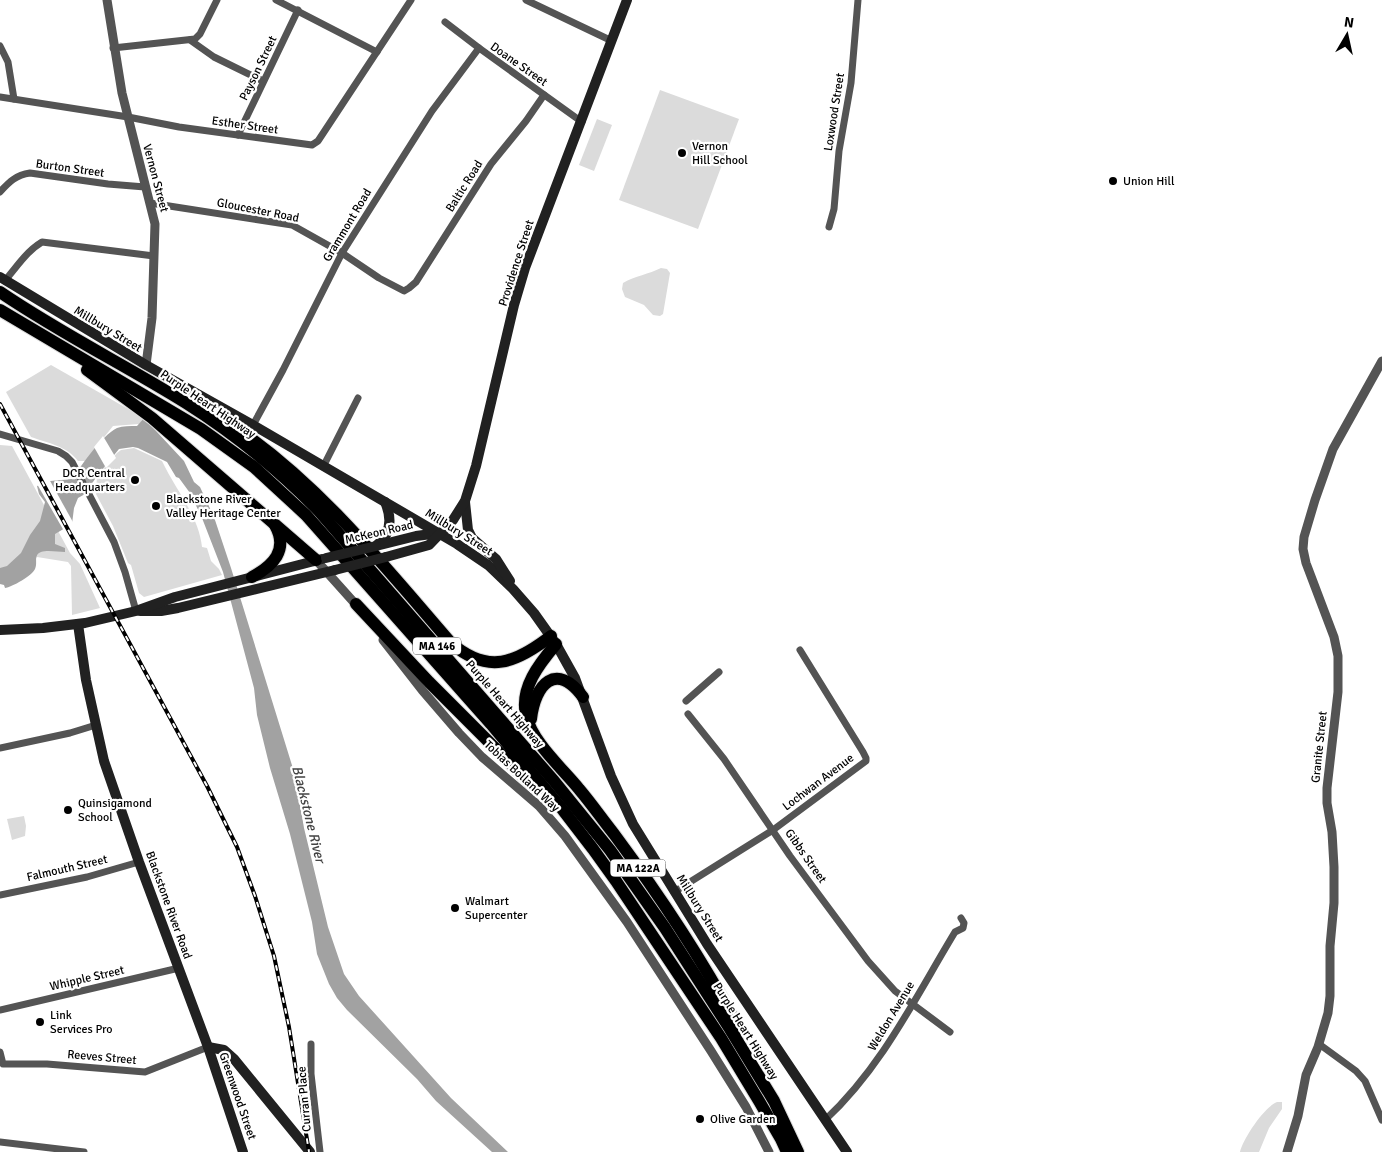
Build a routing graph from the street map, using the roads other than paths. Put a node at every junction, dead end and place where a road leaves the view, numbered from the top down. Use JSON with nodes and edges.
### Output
{"nodes":[{"id":1,"x":107,"y":0,"type":"edge"},
{"id":2,"x":217,"y":0,"type":"edge"},
{"id":3,"x":276,"y":0,"type":"edge"},
{"id":4,"x":411,"y":0,"type":"edge"},
{"id":5,"x":526,"y":0,"type":"edge"},
{"id":6,"x":627,"y":0,"type":"edge"},
{"id":7,"x":858,"y":0,"type":"edge"},
{"id":8,"x":298,"y":10,"type":"junction"},
{"id":9,"x":445,"y":22,"type":"dead end"},
{"id":10,"x":190,"y":40,"type":"junction"},
{"id":11,"x":612,"y":41,"type":"junction"},
{"id":12,"x":0,"y":46,"type":"edge"},
{"id":13,"x":113,"y":48,"type":"junction"},
{"id":14,"x":478,"y":48,"type":"junction"},
{"id":15,"x":377,"y":52,"type":"junction"},
{"id":16,"x":263,"y":81,"type":"junction"},
{"id":17,"x":544,"y":95,"type":"junction"},
{"id":18,"x":0,"y":97,"type":"edge"},
{"id":19,"x":14,"y":99,"type":"junction"},
{"id":20,"x":128,"y":117,"type":"junction"},
{"id":21,"x":582,"y":122,"type":"junction"},
{"id":22,"x":238,"y":135,"type":"junction"},
{"id":23,"x":145,"y":188,"type":"junction"},
{"id":24,"x":0,"y":192,"type":"edge"},
{"id":25,"x":150,"y":203,"type":"junction"},
{"id":26,"x":829,"y":227,"type":"dead end"},
{"id":27,"x":342,"y":253,"type":"junction"},
{"id":28,"x":154,"y":256,"type":"junction"},
{"id":29,"x":2,"y":283,"type":"edge"},
{"id":30,"x":405,"y":290,"type":"joint"},
{"id":31,"x":0,"y":310,"type":"edge"},
{"id":32,"x":24,"y":325,"type":"junction"},
{"id":33,"x":1382,"y":361,"type":"edge"},
{"id":34,"x":146,"y":365,"type":"junction"},
{"id":35,"x":130,"y":370,"type":"junction"},
{"id":36,"x":358,"y":398,"type":"dead end"},
{"id":37,"x":254,"y":425,"type":"junction"},
{"id":38,"x":0,"y":434,"type":"edge"},
{"id":39,"x":323,"y":467,"type":"junction"},
{"id":40,"x":465,"y":501,"type":"junction"},
{"id":41,"x":385,"y":502,"type":"junction"},
{"id":42,"x":274,"y":523,"type":"junction"},
{"id":43,"x":439,"y":533,"type":"junction"},
{"id":44,"x":376,"y":546,"type":"junction"},
{"id":45,"x":321,"y":559,"type":"junction"},
{"id":46,"x":331,"y":571,"type":"junction"},
{"id":47,"x":254,"y":583,"type":"junction"},
{"id":48,"x":514,"y":589,"type":"junction"},
{"id":49,"x":356,"y":604,"type":"junction"},
{"id":50,"x":136,"y":611,"type":"junction"},
{"id":51,"x":78,"y":624,"type":"junction"},
{"id":52,"x":0,"y":630,"type":"edge"},
{"id":53,"x":553,"y":640,"type":"junction"},
{"id":54,"x":800,"y":650,"type":"dead end"},
{"id":55,"x":719,"y":672,"type":"dead end"},
{"id":56,"x":583,"y":697,"type":"junction"},
{"id":57,"x":686,"y":701,"type":"dead end"},
{"id":58,"x":688,"y":714,"type":"dead end"},
{"id":59,"x":96,"y":725,"type":"junction"},
{"id":60,"x":530,"y":729,"type":"junction"},
{"id":61,"x":0,"y":748,"type":"edge"},
{"id":62,"x":773,"y":830,"type":"junction"},
{"id":63,"x":593,"y":849,"type":"junction"},
{"id":64,"x":139,"y":862,"type":"junction"},
{"id":65,"x":674,"y":892,"type":"junction"},
{"id":66,"x":0,"y":895,"type":"edge"},
{"id":67,"x":961,"y":918,"type":"dead end"},
{"id":68,"x":179,"y":968,"type":"junction"},
{"id":69,"x":913,"y":1004,"type":"junction"},
{"id":70,"x":0,"y":1010,"type":"edge"},
{"id":71,"x":950,"y":1032,"type":"dead end"},
{"id":72,"x":311,"y":1044,"type":"dead end"},
{"id":73,"x":1319,"y":1044,"type":"junction"},
{"id":74,"x":208,"y":1047,"type":"junction"},
{"id":75,"x":0,"y":1052,"type":"edge"},
{"id":76,"x":774,"y":1101,"type":"junction"},
{"id":77,"x":1382,"y":1119,"type":"edge"},
{"id":78,"x":825,"y":1120,"type":"junction"},
{"id":79,"x":0,"y":1142,"type":"edge"},
{"id":80,"x":84,"y":1152,"type":"edge"},
{"id":81,"x":243,"y":1152,"type":"edge"},
{"id":82,"x":310,"y":1152,"type":"edge"},
{"id":83,"x":320,"y":1152,"type":"edge"},
{"id":84,"x":769,"y":1152,"type":"edge"},
{"id":85,"x":787,"y":1152,"type":"edge"},
{"id":86,"x":798,"y":1152,"type":"edge"},
{"id":87,"x":847,"y":1152,"type":"edge"},
{"id":88,"x":1287,"y":1152,"type":"edge"}],
"edges":[{"from":1,"to":13,"type":"street","name":"Vernon Street"},
{"from":2,"to":10,"type":"street"},
{"from":3,"to":8,"type":"street"},
{"from":4,"to":15,"type":"street","name":"Esther Street"},
{"from":5,"to":11,"type":"street"},
{"from":6,"to":11,"type":"main road","name":"Providence Street"},
{"from":7,"to":26,"type":"street","name":"Loxwood Street"},
{"from":8,"to":15,"type":"street"},
{"from":8,"to":16,"type":"street","name":"Payson Street"},
{"from":9,"to":14,"type":"street","name":"Doane Street"},
{"from":10,"to":13,"type":"street"},
{"from":10,"to":16,"type":"street"},
{"from":11,"to":21,"type":"main road","name":"Providence Street"},
{"from":12,"to":19,"type":"street"},
{"from":13,"to":20,"type":"street","name":"Vernon Street"},
{"from":14,"to":17,"type":"street","name":"Doane Street"},
{"from":14,"to":27,"type":"street","name":"Grammont Road"},
{"from":15,"to":22,"type":"street","name":"Esther Street"},
{"from":16,"to":22,"type":"street","name":"Payson Street"},
{"from":17,"to":21,"type":"street","name":"Doane Street"},
{"from":17,"to":30,"type":"street","name":"Baltic Road"},
{"from":18,"to":19,"type":"street","name":"Esther Street"},
{"from":19,"to":20,"type":"street","name":"Esther Street"},
{"from":20,"to":22,"type":"street","name":"Esther Street"},
{"from":20,"to":23,"type":"street","name":"Vernon Street"},
{"from":21,"to":40,"type":"main road","name":"Providence Street"},
{"from":23,"to":24,"type":"street","name":"Burton Street"},
{"from":23,"to":25,"type":"street","name":"Vernon Street"},
{"from":25,"to":27,"type":"street","name":"Gloucester Road"},
{"from":25,"to":28,"type":"street","name":"Vernon Street"},
{"from":27,"to":30,"type":"street","name":"Gloucester Road"},
{"from":27,"to":37,"type":"street","name":"Grammont Road"},
{"from":28,"to":29,"type":"street"},
{"from":28,"to":34,"type":"street","name":"Vernon Street"},
{"from":29,"to":34,"type":"main road","name":"Millbury Street"},
{"from":29,"to":35,"type":"highway","name":"Purple Heart Highway","number":"MA 146"},
{"from":31,"to":32,"type":"highway","name":"Purple Heart Highway","number":"MA 146"},
{"from":32,"to":42,"type":"highway"},
{"from":32,"to":63,"type":"highway","name":"Purple Heart Highway","number":"MA 146"},
{"from":33,"to":73,"type":"street","name":"Granite Street"},
{"from":34,"to":37,"type":"main road","name":"Millbury Street"},
{"from":35,"to":53,"type":"highway"},
{"from":35,"to":76,"type":"highway","name":"Purple Heart Highway","number":"MA 146"},
{"from":36,"to":39,"type":"street"},
{"from":37,"to":39,"type":"main road","name":"Millbury Street"},
{"from":38,"to":50,"type":"street"},
{"from":39,"to":41,"type":"main road","name":"Millbury Street"},
{"from":40,"to":43,"type":"main road","name":"Providence Street"},
{"from":40,"to":48,"type":"main road"},
{"from":41,"to":43,"type":"main road","name":"Millbury Street"},
{"from":41,"to":44,"type":"main road"},
{"from":42,"to":45,"type":"highway"},
{"from":42,"to":47,"type":"highway"},
{"from":43,"to":44,"type":"main road","name":"McKeon Road"},
{"from":43,"to":46,"type":"main road","name":"McKeon Road","bridge":true},
{"from":43,"to":48,"type":"main road","name":"Millbury Street"},
{"from":44,"to":45,"type":"main road","name":"McKeon Road","bridge":true},
{"from":45,"to":46,"type":"street","name":"Tobias Bolland Way","number":"MA 122A"},
{"from":45,"to":47,"type":"main road","name":"McKeon Road"},
{"from":46,"to":47,"type":"main road","name":"McKeon Road"},
{"from":46,"to":49,"type":"street","name":"Tobias Bolland Way","number":"MA 122A"},
{"from":47,"to":50,"type":"main road","name":"McKeon Road"},
{"from":47,"to":50,"type":"main road","name":"McKeon Road"},
{"from":48,"to":53,"type":"main road","name":"Millbury Street"},
{"from":49,"to":63,"type":"highway","number":"MA 122A"},
{"from":49,"to":84,"type":"street","name":"Tobias Bolland Way"},
{"from":50,"to":51,"type":"main road","name":"McKeon Road"},
{"from":51,"to":52,"type":"main road","name":"McKeon Road"},
{"from":51,"to":59,"type":"main road","name":"Blackstone River Road"},
{"from":53,"to":56,"type":"main road","name":"Millbury Street"},
{"from":53,"to":60,"type":"highway","number":"MA 122A"},
{"from":54,"to":62,"type":"street","name":"Lochwan Avenue"},
{"from":55,"to":57,"type":"street"},
{"from":56,"to":60,"type":"highway"},
{"from":56,"to":65,"type":"main road","name":"Millbury Street"},
{"from":58,"to":62,"type":"street","name":"Gibbs Street"},
{"from":59,"to":61,"type":"street"},
{"from":59,"to":64,"type":"main road","name":"Blackstone River Road"},
{"from":60,"to":76,"type":"highway","number":"MA 122A"},
{"from":62,"to":65,"type":"street","name":"Lochwan Avenue"},
{"from":62,"to":69,"type":"street","name":"Gibbs Street"},
{"from":63,"to":85,"type":"highway","name":"Purple Heart Highway","number":"MA 122A"},
{"from":64,"to":66,"type":"street","name":"Falmouth Street"},
{"from":64,"to":68,"type":"main road","name":"Blackstone River Road"},
{"from":65,"to":78,"type":"main road","name":"Millbury Street"},
{"from":67,"to":69,"type":"street","name":"Weldon Avenue"},
{"from":68,"to":70,"type":"street","name":"Whipple Street"},
{"from":68,"to":74,"type":"main road","name":"Blackstone River Road"},
{"from":69,"to":71,"type":"street","name":"Gibbs Street"},
{"from":69,"to":78,"type":"street","name":"Weldon Avenue"},
{"from":72,"to":83,"type":"street","name":"Curran Place"},
{"from":73,"to":77,"type":"street"},
{"from":73,"to":88,"type":"street","name":"Granite Street"},
{"from":74,"to":75,"type":"street","name":"Reeves Street"},
{"from":74,"to":81,"type":"main road","name":"Greenwood Street"},
{"from":74,"to":82,"type":"main road"},
{"from":76,"to":86,"type":"highway","name":"Purple Heart Highway","number":"MA 122A"},
{"from":78,"to":87,"type":"main road","name":"Millbury Street"},
{"from":79,"to":80,"type":"street"}]}
